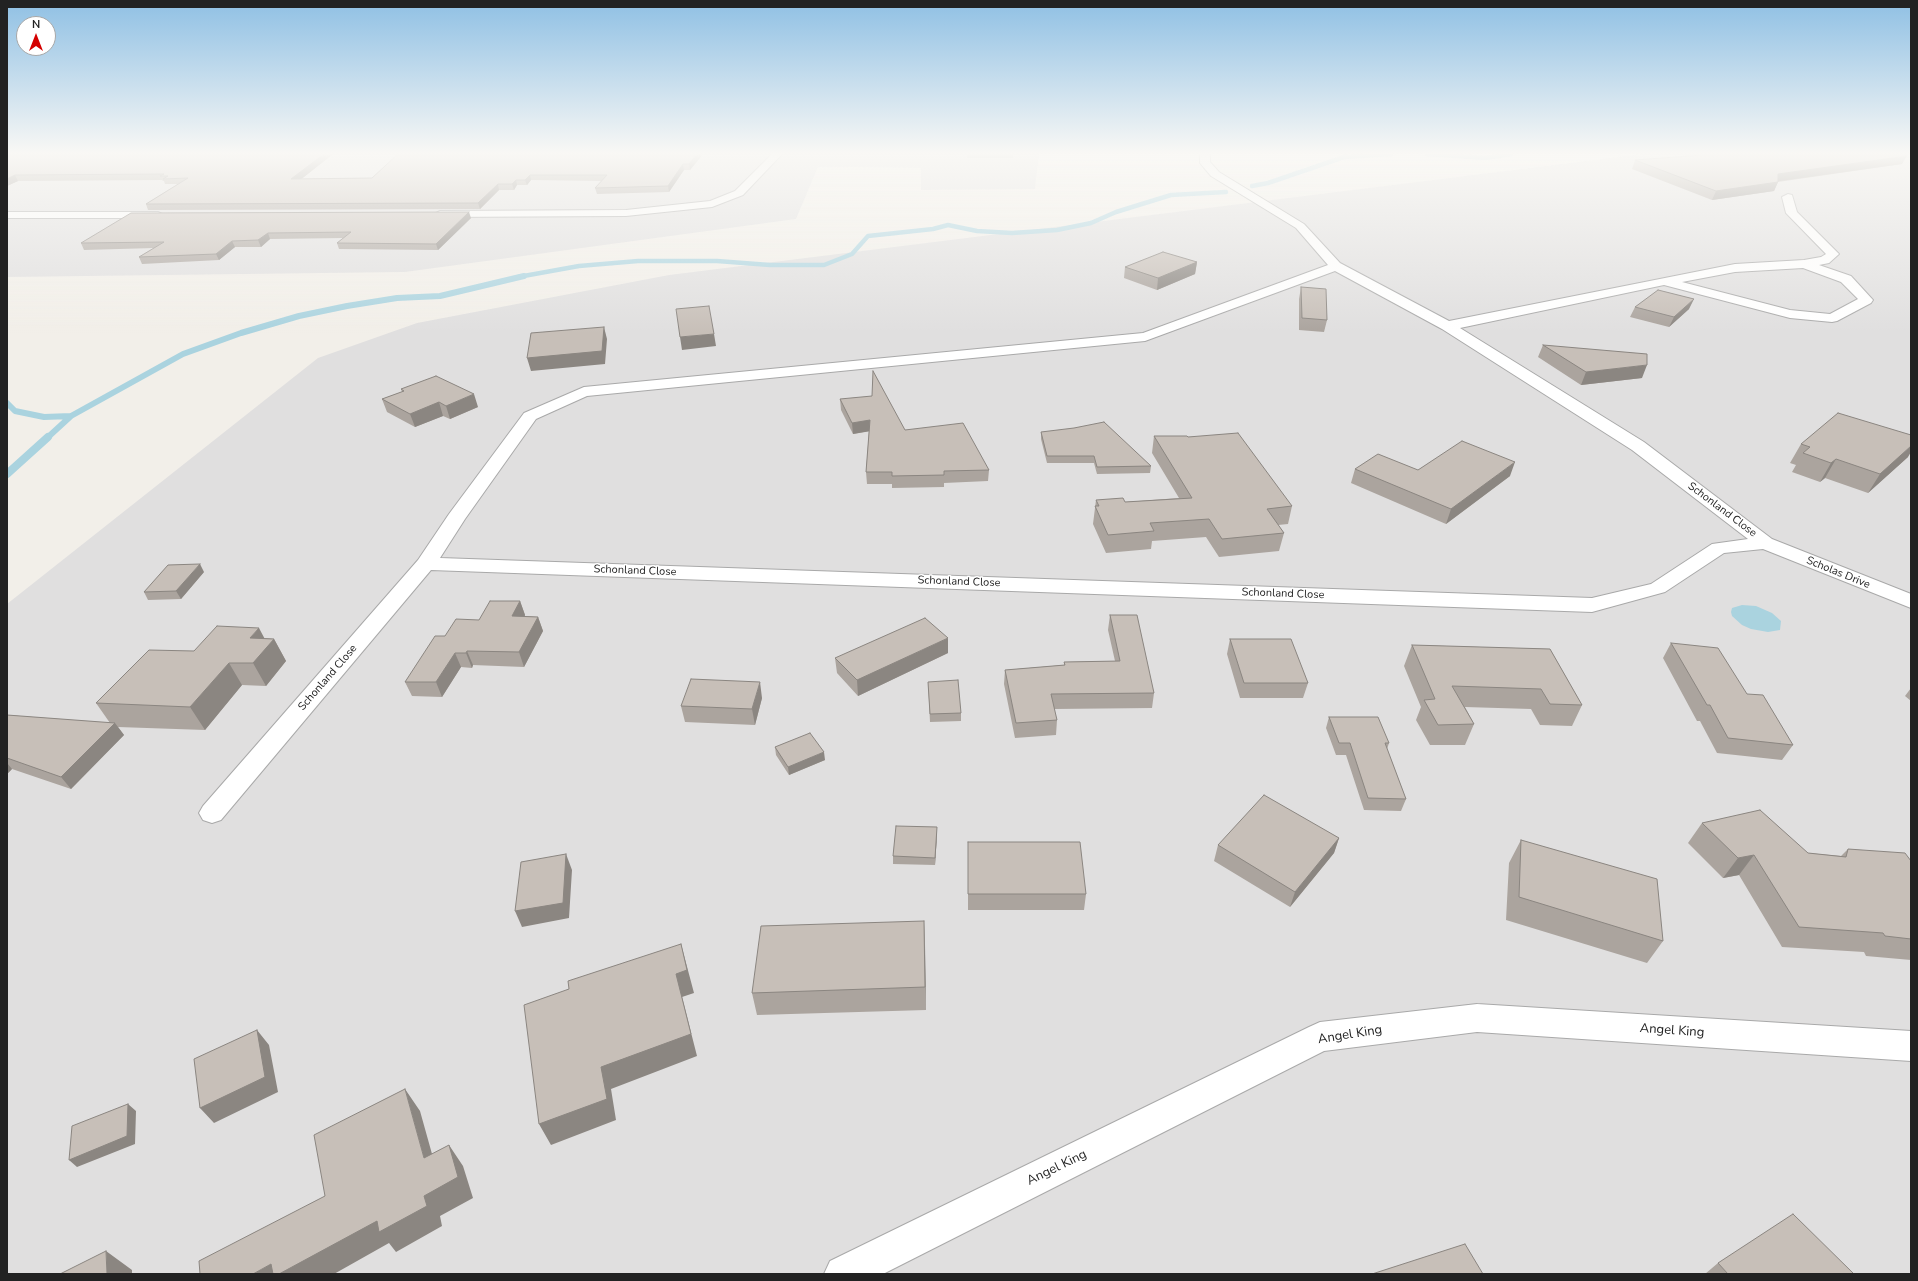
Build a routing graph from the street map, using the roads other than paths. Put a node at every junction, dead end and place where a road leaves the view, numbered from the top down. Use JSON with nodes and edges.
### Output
{"nodes":[{"id":1,"x":427,"y":214,"type":"edge"},
{"id":2,"x":471,"y":214,"type":"edge"},
{"id":3,"x":1280,"y":214,"type":"edge"},
{"id":4,"x":1793,"y":214,"type":"edge"},
{"id":5,"x":7,"y":215,"type":"edge"},
{"id":6,"x":166,"y":215,"type":"edge"},
{"id":7,"x":1804,"y":264,"type":"junction"},
{"id":8,"x":1336,"y":266,"type":"junction"},
{"id":9,"x":1664,"y":281,"type":"junction"},
{"id":10,"x":1447,"y":326,"type":"junction"},
{"id":11,"x":1766,"y":543,"type":"junction"},
{"id":12,"x":426,"y":564,"type":"junction"},
{"id":13,"x":1911,"y":602,"type":"edge"},
{"id":14,"x":212,"y":813,"type":"dead end"},
{"id":15,"x":1911,"y":1046,"type":"edge"},
{"id":16,"x":843,"y":1274,"type":"edge"}],
"edges":[{"from":1,"to":2,"type":"street"},
{"from":3,"to":8,"type":"street","name":"Schonland Close"},
{"from":4,"to":7,"type":"street"},
{"from":5,"to":6,"type":"street"},
{"from":7,"to":9,"type":"street"},
{"from":7,"to":9,"type":"street"},
{"from":8,"to":10,"type":"street","name":"Schonland Close"},
{"from":8,"to":12,"type":"street"},
{"from":9,"to":10,"type":"street"},
{"from":10,"to":11,"type":"street","name":"Schonland Close"},
{"from":11,"to":12,"type":"street","name":"Schonland Close"},
{"from":11,"to":13,"type":"street","name":"Scholas Drive"},
{"from":12,"to":14,"type":"street","name":"Schonland Close"},
{"from":15,"to":16,"type":"street","name":"Angel King"}]}
